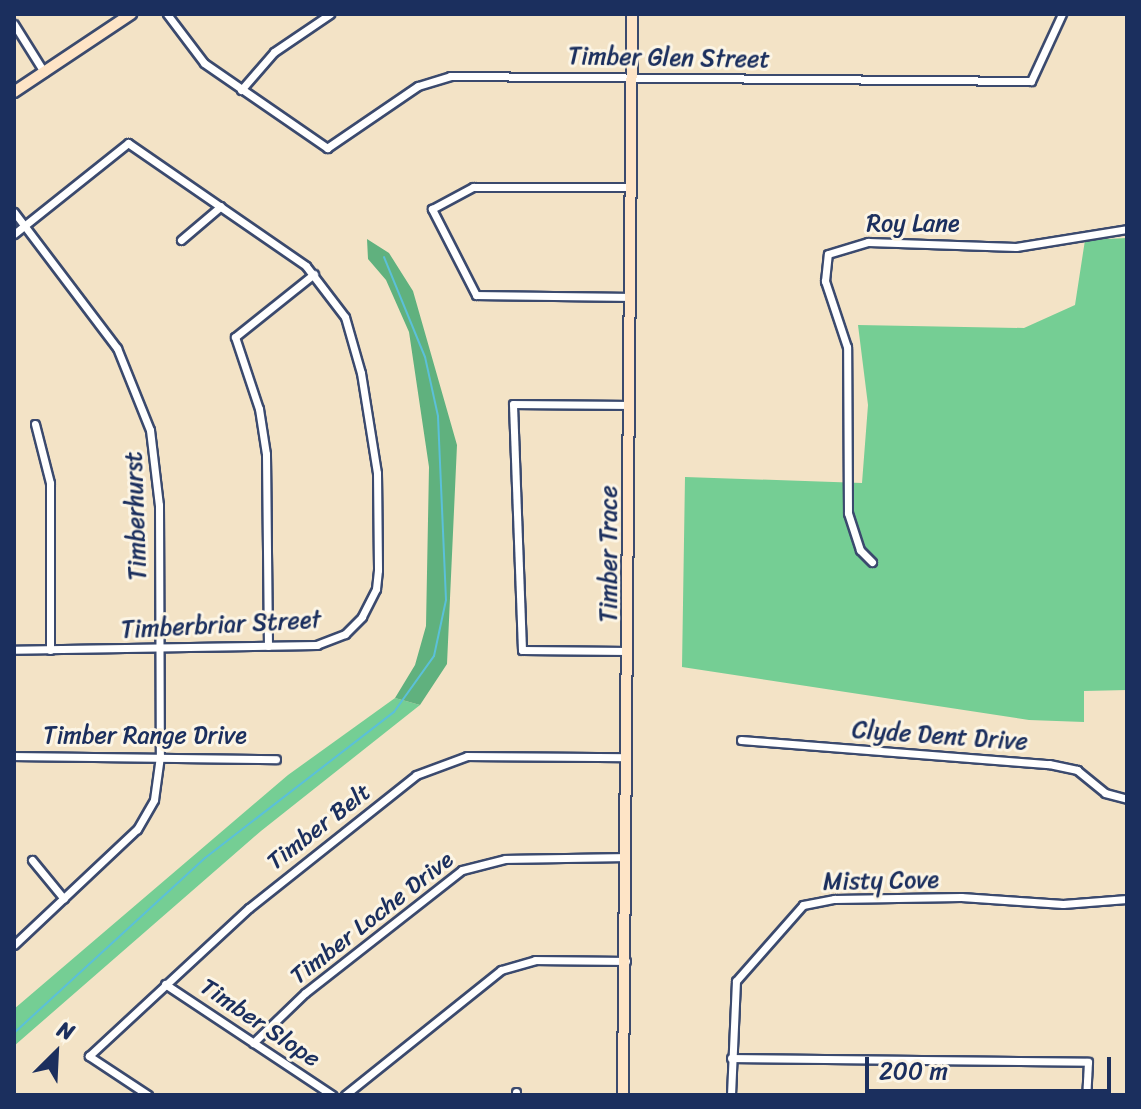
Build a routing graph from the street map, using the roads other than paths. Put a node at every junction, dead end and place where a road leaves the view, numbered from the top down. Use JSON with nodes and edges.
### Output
{"nodes":[{"id":1,"x":131,"y":14,"type":"edge"},
{"id":2,"x":167,"y":14,"type":"edge"},
{"id":3,"x":330,"y":14,"type":"edge"},
{"id":4,"x":632,"y":14,"type":"edge"},
{"id":5,"x":1062,"y":14,"type":"edge"},
{"id":6,"x":14,"y":24,"type":"edge"},
{"id":7,"x":44,"y":72,"type":"junction"},
{"id":8,"x":631,"y":77,"type":"junction"},
{"id":9,"x":241,"y":90,"type":"junction"},
{"id":10,"x":14,"y":92,"type":"edge"},
{"id":11,"x":632,"y":187,"type":"junction"},
{"id":12,"x":221,"y":206,"type":"junction"},
{"id":13,"x":14,"y":212,"type":"edge"},
{"id":14,"x":24,"y":225,"type":"junction"},
{"id":15,"x":1127,"y":229,"type":"edge"},
{"id":16,"x":14,"y":234,"type":"edge"},
{"id":17,"x":181,"y":240,"type":"dead end"},
{"id":18,"x":314,"y":274,"type":"junction"},
{"id":19,"x":631,"y":297,"type":"junction"},
{"id":20,"x":630,"y":405,"type":"junction"},
{"id":21,"x":35,"y":424,"type":"dead end"},
{"id":22,"x":872,"y":562,"type":"dead end"},
{"id":23,"x":268,"y":646,"type":"junction"},
{"id":24,"x":14,"y":650,"type":"edge"},
{"id":25,"x":50,"y":650,"type":"junction"},
{"id":26,"x":159,"y":651,"type":"junction"},
{"id":27,"x":628,"y":651,"type":"junction"},
{"id":28,"x":741,"y":740,"type":"dead end"},
{"id":29,"x":14,"y":756,"type":"edge"},
{"id":30,"x":160,"y":756,"type":"junction"},
{"id":31,"x":627,"y":757,"type":"junction"},
{"id":32,"x":276,"y":759,"type":"dead end"},
{"id":33,"x":1127,"y":799,"type":"edge"},
{"id":34,"x":626,"y":857,"type":"junction"},
{"id":35,"x":32,"y":860,"type":"dead end"},
{"id":36,"x":64,"y":899,"type":"junction"},
{"id":37,"x":1127,"y":899,"type":"edge"},
{"id":38,"x":14,"y":945,"type":"edge"},
{"id":39,"x":626,"y":961,"type":"junction"},
{"id":40,"x":165,"y":984,"type":"junction"},
{"id":41,"x":253,"y":1043,"type":"junction"},
{"id":42,"x":731,"y":1058,"type":"junction"},
{"id":43,"x":148,"y":1095,"type":"edge"},
{"id":44,"x":332,"y":1095,"type":"edge"},
{"id":45,"x":345,"y":1095,"type":"edge"},
{"id":46,"x":623,"y":1095,"type":"edge"},
{"id":47,"x":731,"y":1095,"type":"edge"},
{"id":48,"x":1086,"y":1095,"type":"edge"}],
"edges":[{"from":1,"to":7,"type":"street"},
{"from":2,"to":9,"type":"street"},
{"from":3,"to":9,"type":"street"},
{"from":4,"to":8,"type":"street","name":"Timber Trace"},
{"from":5,"to":8,"type":"street","name":"Timber Glen Street"},
{"from":6,"to":7,"type":"street"},
{"from":7,"to":10,"type":"street"},
{"from":8,"to":9,"type":"street","name":"Timber Glen Street"},
{"from":8,"to":11,"type":"street","name":"Timber Trace"},
{"from":11,"to":19,"type":"street","name":"Timber Trace"},
{"from":11,"to":19,"type":"street"},
{"from":12,"to":14,"type":"street","name":"Timberbriar Street"},
{"from":12,"to":17,"type":"street"},
{"from":12,"to":18,"type":"street","name":"Timberbriar Street"},
{"from":13,"to":14,"type":"street","name":"Timberhurst"},
{"from":14,"to":16,"type":"street"},
{"from":14,"to":26,"type":"street","name":"Timberhurst"},
{"from":15,"to":22,"type":"street","name":"Roy Lane"},
{"from":18,"to":23,"type":"street"},
{"from":18,"to":23,"type":"street","name":"Timberbriar Street"},
{"from":19,"to":20,"type":"street","name":"Timber Trace"},
{"from":20,"to":27,"type":"street","name":"Timber Trace"},
{"from":20,"to":27,"type":"street"},
{"from":21,"to":25,"type":"street"},
{"from":23,"to":26,"type":"street","name":"Timberbriar Street"},
{"from":24,"to":25,"type":"street","name":"Timberbriar Street"},
{"from":25,"to":26,"type":"street","name":"Timberbriar Street"},
{"from":26,"to":30,"type":"street","name":"Timberhurst"},
{"from":27,"to":31,"type":"street","name":"Timber Trace"},
{"from":28,"to":33,"type":"street","name":"Clyde Dent Drive"},
{"from":29,"to":30,"type":"street","name":"Timber Range Drive"},
{"from":30,"to":32,"type":"street","name":"Timber Range Drive"},
{"from":30,"to":36,"type":"street","name":"Timberhurst"},
{"from":31,"to":34,"type":"street","name":"Timber Trace"},
{"from":31,"to":40,"type":"street","name":"Timber Belt"},
{"from":34,"to":39,"type":"street","name":"Timber Trace"},
{"from":34,"to":41,"type":"street","name":"Timber Loche Drive"},
{"from":35,"to":36,"type":"street"},
{"from":36,"to":38,"type":"street","name":"Timberhurst"},
{"from":37,"to":42,"type":"street","name":"Misty Cove"},
{"from":39,"to":45,"type":"street"},
{"from":39,"to":46,"type":"street","name":"Timber Trace"},
{"from":40,"to":41,"type":"street","name":"Timber Slope"},
{"from":40,"to":43,"type":"street","name":"Timber Belt"},
{"from":41,"to":44,"type":"street","name":"Timber Slope"},
{"from":42,"to":47,"type":"street","name":"Misty Cove"},
{"from":42,"to":48,"type":"street"}]}
